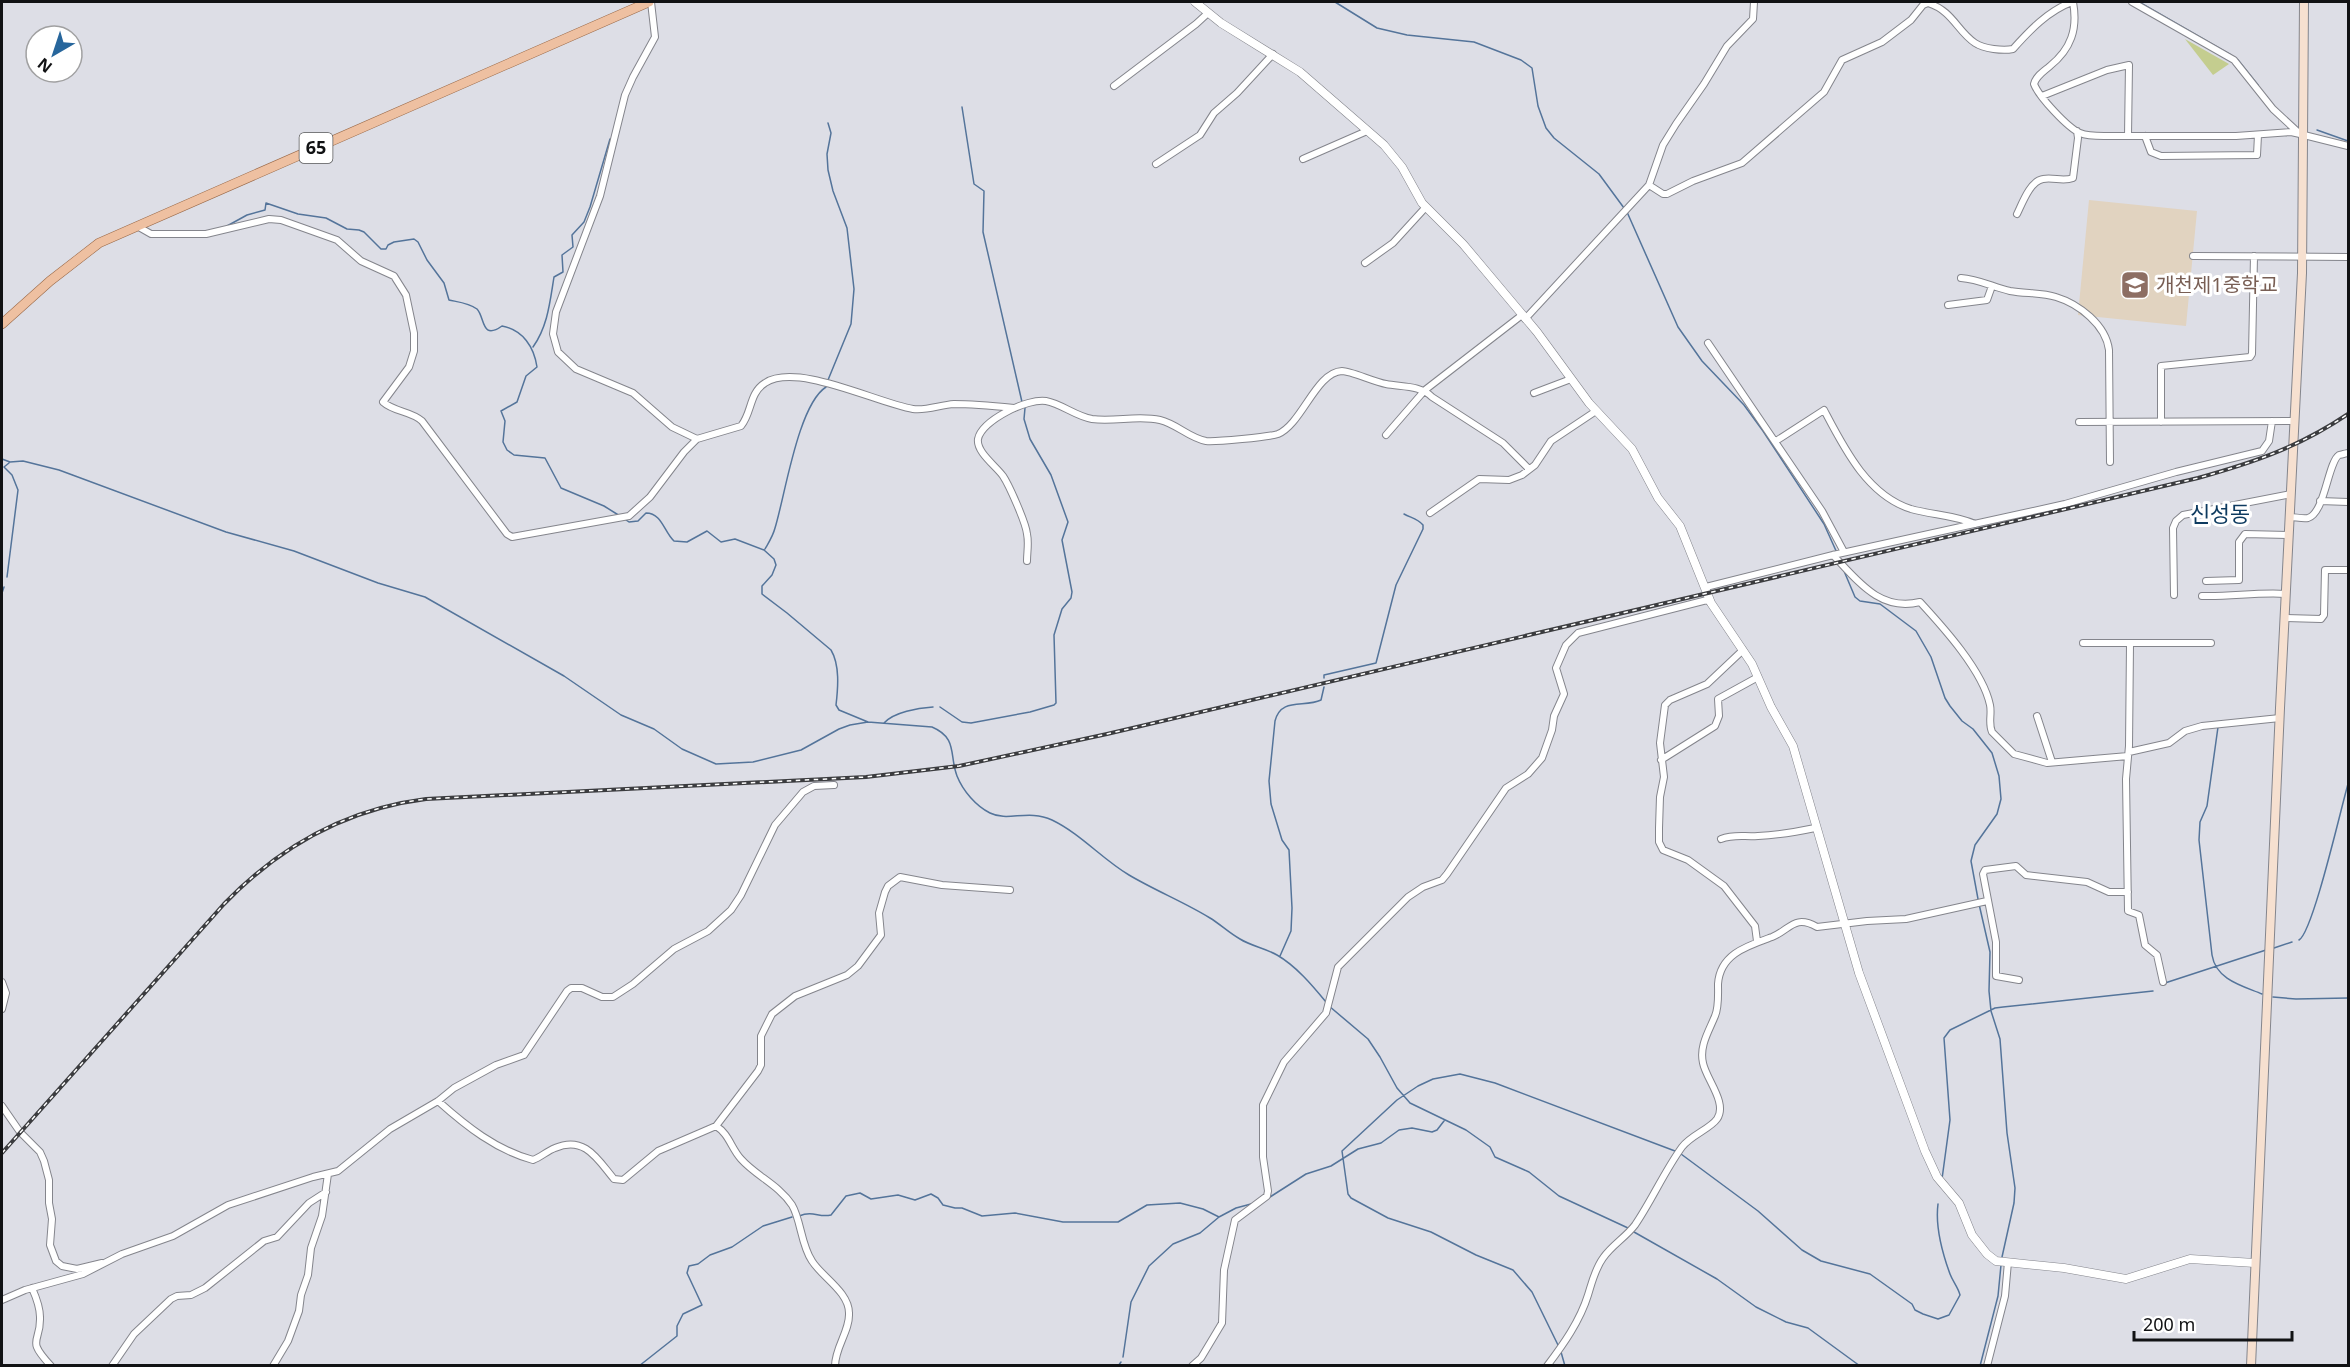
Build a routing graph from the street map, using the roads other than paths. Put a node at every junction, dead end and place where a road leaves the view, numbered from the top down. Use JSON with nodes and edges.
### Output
{"nodes":[{"id":1,"x":650,"y":2,"type":"edge"},
{"id":2,"x":1195,"y":2,"type":"edge"},
{"id":3,"x":1754,"y":2,"type":"edge"},
{"id":4,"x":2072,"y":2,"type":"edge"},
{"id":5,"x":2132,"y":2,"type":"edge"},
{"id":6,"x":2304,"y":2,"type":"edge"},
{"id":7,"x":1208,"y":13,"type":"junction"},
{"id":8,"x":1273,"y":54,"type":"junction"},
{"id":9,"x":1114,"y":86,"type":"dead end"},
{"id":10,"x":2042,"y":96,"type":"junction"},
{"id":11,"x":1366,"y":131,"type":"junction"},
{"id":12,"x":2077,"y":131,"type":"junction"},
{"id":13,"x":2258,"y":135,"type":"junction"},
{"id":14,"x":2302,"y":135,"type":"junction"},
{"id":15,"x":2128,"y":136,"type":"junction"},
{"id":16,"x":2145,"y":136,"type":"junction"},
{"id":17,"x":2349,"y":146,"type":"edge"},
{"id":18,"x":1303,"y":159,"type":"dead end"},
{"id":19,"x":1156,"y":164,"type":"dead end"},
{"id":20,"x":1649,"y":185,"type":"junction"},
{"id":21,"x":1425,"y":208,"type":"junction"},
{"id":22,"x":2017,"y":214,"type":"dead end"},
{"id":23,"x":137,"y":225,"type":"junction"},
{"id":24,"x":2193,"y":256,"type":"dead end"},
{"id":25,"x":2254,"y":256,"type":"junction"},
{"id":26,"x":2303,"y":256,"type":"junction"},
{"id":27,"x":2349,"y":257,"type":"edge"},
{"id":28,"x":1365,"y":263,"type":"dead end"},
{"id":29,"x":1961,"y":278,"type":"dead end"},
{"id":30,"x":1992,"y":286,"type":"junction"},
{"id":31,"x":1948,"y":304,"type":"dead end"},
{"id":32,"x":1524,"y":317,"type":"junction"},
{"id":33,"x":2,"y":324,"type":"edge"},
{"id":34,"x":1708,"y":343,"type":"dead end"},
{"id":35,"x":1571,"y":379,"type":"junction"},
{"id":36,"x":1425,"y":390,"type":"junction"},
{"id":37,"x":1534,"y":393,"type":"dead end"},
{"id":38,"x":1014,"y":408,"type":"junction"},
{"id":39,"x":1596,"y":411,"type":"junction"},
{"id":40,"x":2272,"y":421,"type":"junction"},
{"id":41,"x":2294,"y":421,"type":"junction"},
{"id":42,"x":2079,"y":422,"type":"dead end"},
{"id":43,"x":2110,"y":422,"type":"junction"},
{"id":44,"x":2161,"y":422,"type":"junction"},
{"id":45,"x":1386,"y":435,"type":"dead end"},
{"id":46,"x":697,"y":439,"type":"junction"},
{"id":47,"x":1776,"y":441,"type":"junction"},
{"id":48,"x":2349,"y":453,"type":"edge"},
{"id":49,"x":2110,"y":462,"type":"dead end"},
{"id":50,"x":1529,"y":469,"type":"junction"},
{"id":51,"x":2291,"y":494,"type":"junction"},
{"id":52,"x":2320,"y":501,"type":"junction"},
{"id":53,"x":2349,"y":502,"type":"edge"},
{"id":54,"x":1430,"y":513,"type":"dead end"},
{"id":55,"x":2290,"y":517,"type":"junction"},
{"id":56,"x":1975,"y":524,"type":"junction"},
{"id":57,"x":2289,"y":535,"type":"junction"},
{"id":58,"x":1844,"y":552,"type":"junction"},
{"id":59,"x":1833,"y":555,"type":"junction"},
{"id":60,"x":1027,"y":561,"type":"dead end"},
{"id":61,"x":2349,"y":570,"type":"edge"},
{"id":62,"x":2206,"y":581,"type":"dead end"},
{"id":63,"x":1706,"y":587,"type":"junction"},
{"id":64,"x":2286,"y":594,"type":"junction"},
{"id":65,"x":2174,"y":595,"type":"dead end"},
{"id":66,"x":2202,"y":596,"type":"dead end"},
{"id":67,"x":1711,"y":603,"type":"junction"},
{"id":68,"x":2285,"y":618,"type":"junction"},
{"id":69,"x":2211,"y":643,"type":"dead end"},
{"id":70,"x":2083,"y":644,"type":"dead end"},
{"id":71,"x":2130,"y":644,"type":"junction"},
{"id":72,"x":1743,"y":650,"type":"junction"},
{"id":73,"x":1758,"y":678,"type":"junction"},
{"id":74,"x":2037,"y":716,"type":"dead end"},
{"id":75,"x":2280,"y":718,"type":"junction"},
{"id":76,"x":2129,"y":754,"type":"junction"},
{"id":77,"x":1661,"y":760,"type":"junction"},
{"id":78,"x":2052,"y":762,"type":"junction"},
{"id":79,"x":834,"y":785,"type":"dead end"},
{"id":80,"x":1815,"y":828,"type":"junction"},
{"id":81,"x":1721,"y":839,"type":"dead end"},
{"id":82,"x":1010,"y":890,"type":"dead end"},
{"id":83,"x":2128,"y":892,"type":"junction"},
{"id":84,"x":1987,"y":901,"type":"junction"},
{"id":85,"x":1845,"y":924,"type":"junction"},
{"id":86,"x":1757,"y":941,"type":"junction"},
{"id":87,"x":2019,"y":980,"type":"dead end"},
{"id":88,"x":2,"y":982,"type":"edge"},
{"id":89,"x":2163,"y":982,"type":"dead end"},
{"id":90,"x":2,"y":1009,"type":"edge"},
{"id":91,"x":438,"y":1101,"type":"junction"},
{"id":92,"x":2,"y":1106,"type":"edge"},
{"id":93,"x":716,"y":1126,"type":"junction"},
{"id":94,"x":328,"y":1174,"type":"junction"},
{"id":95,"x":326,"y":1192,"type":"junction"},
{"id":96,"x":2008,"y":1262,"type":"junction"},
{"id":97,"x":106,"y":1263,"type":"junction"},
{"id":98,"x":2255,"y":1263,"type":"junction"},
{"id":99,"x":32,"y":1288,"type":"junction"},
{"id":100,"x":2,"y":1300,"type":"edge"},
{"id":101,"x":51,"y":1365,"type":"edge"},
{"id":102,"x":112,"y":1365,"type":"edge"},
{"id":103,"x":273,"y":1365,"type":"edge"},
{"id":104,"x":835,"y":1365,"type":"edge"},
{"id":105,"x":1192,"y":1365,"type":"edge"},
{"id":106,"x":1547,"y":1365,"type":"edge"},
{"id":107,"x":1987,"y":1365,"type":"edge"},
{"id":108,"x":2251,"y":1365,"type":"edge"}],
"edges":[{"from":1,"to":23,"type":"main road","number":"65"},
{"from":1,"to":46,"type":"street"},
{"from":2,"to":7,"type":"street"},
{"from":3,"to":20,"type":"street"},
{"from":4,"to":10,"type":"street"},
{"from":4,"to":20,"type":"street"},
{"from":5,"to":14,"type":"street"},
{"from":6,"to":14,"type":"main road"},
{"from":7,"to":8,"type":"street"},
{"from":7,"to":9,"type":"street"},
{"from":8,"to":11,"type":"street"},
{"from":8,"to":19,"type":"street"},
{"from":10,"to":12,"type":"street"},
{"from":10,"to":15,"type":"street"},
{"from":11,"to":18,"type":"street"},
{"from":11,"to":21,"type":"street"},
{"from":12,"to":15,"type":"street"},
{"from":12,"to":22,"type":"street"},
{"from":13,"to":14,"type":"street"},
{"from":13,"to":16,"type":"street"},
{"from":13,"to":16,"type":"street"},
{"from":14,"to":17,"type":"street"},
{"from":14,"to":26,"type":"main road"},
{"from":15,"to":16,"type":"street"},
{"from":20,"to":32,"type":"street"},
{"from":21,"to":28,"type":"street"},
{"from":21,"to":32,"type":"street"},
{"from":23,"to":33,"type":"main road","number":"65"},
{"from":23,"to":46,"type":"street"},
{"from":24,"to":25,"type":"street"},
{"from":25,"to":26,"type":"street"},
{"from":25,"to":44,"type":"street"},
{"from":26,"to":27,"type":"street"},
{"from":26,"to":41,"type":"main road"},
{"from":29,"to":30,"type":"street"},
{"from":30,"to":31,"type":"street"},
{"from":30,"to":43,"type":"street"},
{"from":32,"to":35,"type":"street"},
{"from":32,"to":36,"type":"street"},
{"from":34,"to":47,"type":"street"},
{"from":35,"to":37,"type":"street"},
{"from":35,"to":39,"type":"street"},
{"from":36,"to":38,"type":"street"},
{"from":36,"to":45,"type":"street"},
{"from":36,"to":50,"type":"street"},
{"from":38,"to":46,"type":"street"},
{"from":38,"to":60,"type":"street"},
{"from":39,"to":50,"type":"street"},
{"from":39,"to":63,"type":"street"},
{"from":40,"to":41,"type":"street"},
{"from":40,"to":44,"type":"street"},
{"from":40,"to":56,"type":"street"},
{"from":41,"to":51,"type":"main road"},
{"from":42,"to":43,"type":"street"},
{"from":43,"to":44,"type":"street"},
{"from":43,"to":49,"type":"street"},
{"from":47,"to":56,"type":"street"},
{"from":47,"to":58,"type":"street"},
{"from":48,"to":52,"type":"street"},
{"from":50,"to":54,"type":"street"},
{"from":51,"to":55,"type":"main road"},
{"from":51,"to":65,"type":"street"},
{"from":52,"to":53,"type":"street"},
{"from":52,"to":55,"type":"street"},
{"from":55,"to":57,"type":"main road"},
{"from":56,"to":58,"type":"street"},
{"from":57,"to":62,"type":"street"},
{"from":57,"to":64,"type":"main road"},
{"from":58,"to":59,"type":"street"},
{"from":59,"to":63,"type":"street"},
{"from":59,"to":78,"type":"street"},
{"from":61,"to":68,"type":"street"},
{"from":63,"to":67,"type":"street"},
{"from":64,"to":66,"type":"street"},
{"from":64,"to":68,"type":"main road"},
{"from":67,"to":72,"type":"street"},
{"from":67,"to":105,"type":"street"},
{"from":68,"to":75,"type":"main road"},
{"from":69,"to":71,"type":"street"},
{"from":70,"to":71,"type":"street"},
{"from":71,"to":76,"type":"street"},
{"from":72,"to":73,"type":"street"},
{"from":72,"to":77,"type":"street"},
{"from":73,"to":77,"type":"street"},
{"from":73,"to":80,"type":"street"},
{"from":74,"to":78,"type":"street"},
{"from":75,"to":76,"type":"street"},
{"from":75,"to":98,"type":"main road"},
{"from":76,"to":78,"type":"street"},
{"from":76,"to":83,"type":"street"},
{"from":77,"to":86,"type":"street"},
{"from":79,"to":91,"type":"street"},
{"from":80,"to":81,"type":"street"},
{"from":80,"to":85,"type":"street"},
{"from":82,"to":93,"type":"street"},
{"from":83,"to":84,"type":"street"},
{"from":83,"to":89,"type":"street"},
{"from":84,"to":85,"type":"street"},
{"from":84,"to":87,"type":"street"},
{"from":85,"to":86,"type":"street"},
{"from":85,"to":96,"type":"street"},
{"from":86,"to":106,"type":"street"},
{"from":88,"to":90,"type":"street"},
{"from":91,"to":93,"type":"street"},
{"from":91,"to":94,"type":"street"},
{"from":92,"to":97,"type":"street"},
{"from":93,"to":104,"type":"street"},
{"from":94,"to":95,"type":"street"},
{"from":94,"to":97,"type":"street"},
{"from":95,"to":102,"type":"street"},
{"from":95,"to":103,"type":"street"},
{"from":96,"to":98,"type":"street"},
{"from":96,"to":107,"type":"street"},
{"from":97,"to":99,"type":"street"},
{"from":98,"to":108,"type":"main road"},
{"from":99,"to":100,"type":"street"},
{"from":99,"to":101,"type":"street"}]}
